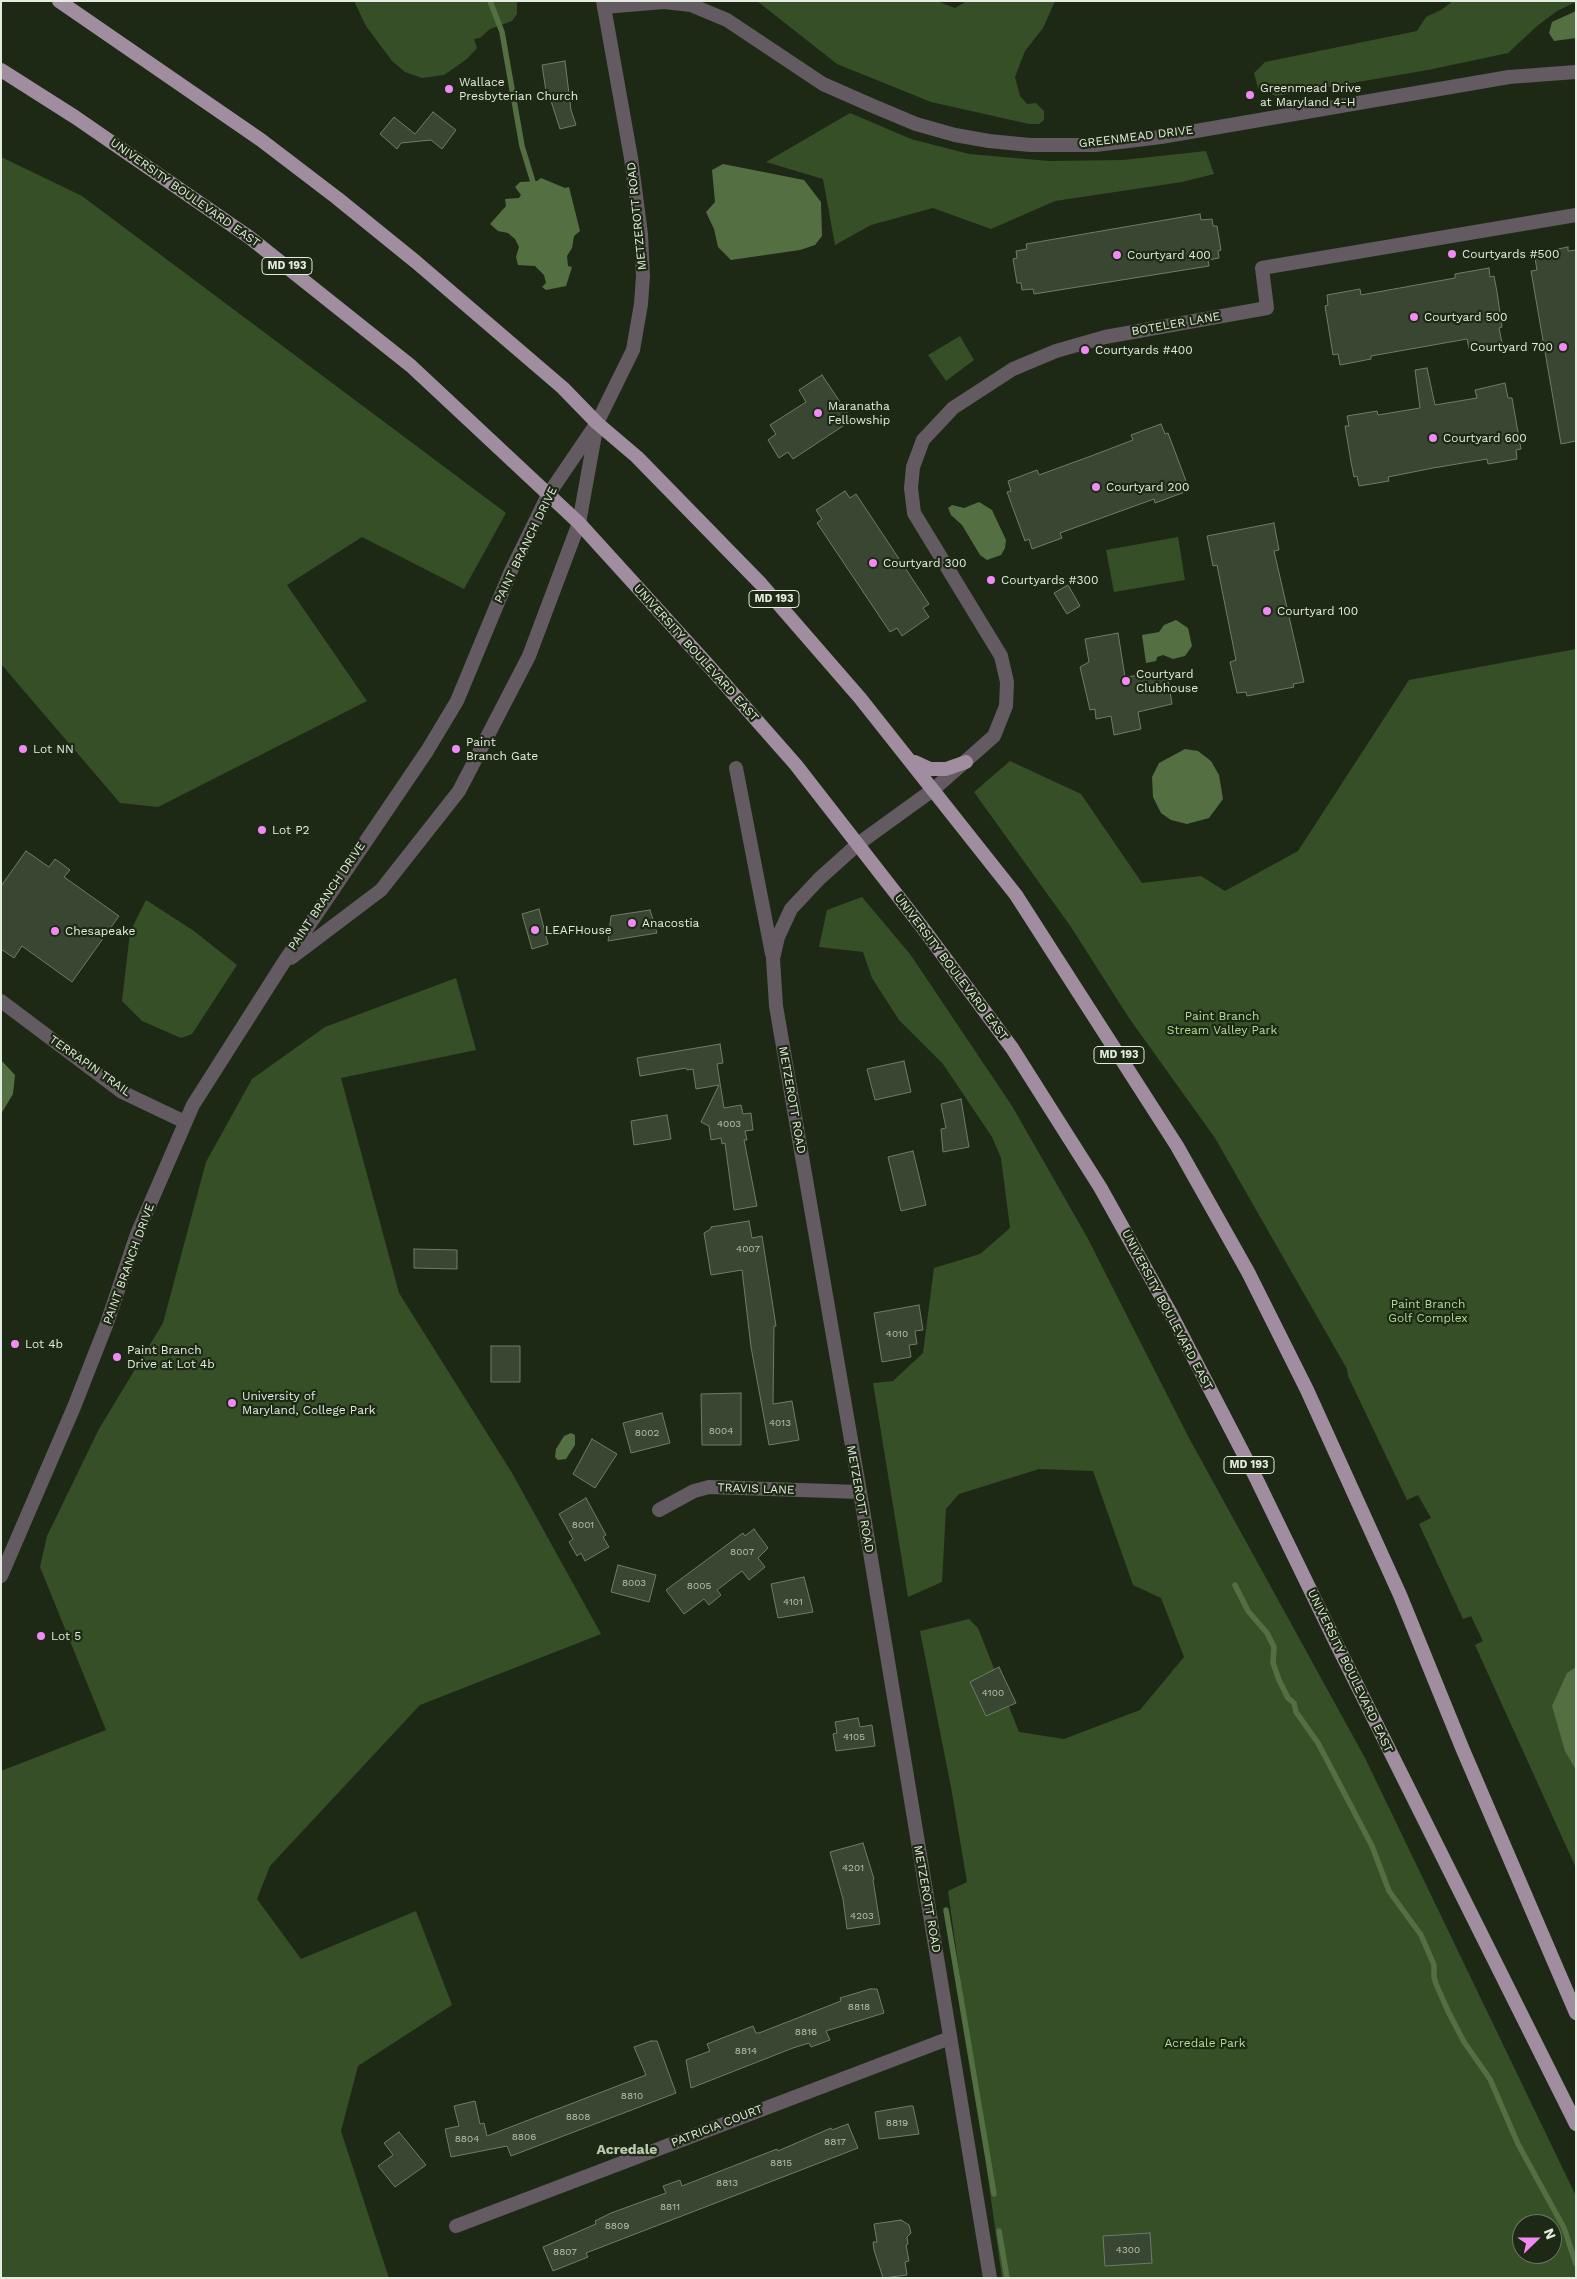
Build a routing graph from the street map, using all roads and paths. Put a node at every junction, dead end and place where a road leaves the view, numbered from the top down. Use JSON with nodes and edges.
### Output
{"nodes":[{"id":1,"x":59,"y":1,"type":"edge"},
{"id":2,"x":603,"y":4,"type":"edge"},
{"id":3,"x":1,"y":70,"type":"edge"},
{"id":4,"x":1576,"y":72,"type":"edge"},
{"id":5,"x":1576,"y":215,"type":"edge"},
{"id":6,"x":597,"y":423,"type":"junction"},
{"id":7,"x":548,"y":495,"type":"junction"},
{"id":8,"x":579,"y":523,"type":"junction"},
{"id":9,"x":911,"y":760,"type":"junction"},
{"id":10,"x":966,"y":762,"type":"junction"},
{"id":11,"x":736,"y":768,"type":"dead end"},
{"id":12,"x":934,"y":789,"type":"junction"},
{"id":13,"x":858,"y":844,"type":"junction"},
{"id":14,"x":773,"y":959,"type":"junction"},
{"id":15,"x":282,"y":965,"type":"junction"},
{"id":16,"x":1,"y":1001,"type":"edge"},
{"id":17,"x":185,"y":1122,"type":"junction"},
{"id":18,"x":860,"y":1492,"type":"junction"},
{"id":19,"x":659,"y":1510,"type":"dead end"},
{"id":20,"x":1,"y":1576,"type":"edge"},
{"id":21,"x":1576,"y":2013,"type":"edge"},
{"id":22,"x":950,"y":2038,"type":"junction"},
{"id":23,"x":1576,"y":2124,"type":"edge"},
{"id":24,"x":456,"y":2226,"type":"dead end"},
{"id":25,"x":990,"y":2278,"type":"edge"}],
"edges":[{"from":1,"to":6,"type":"main road","number":"MD 193"},
{"from":2,"to":4,"type":"street","name":"GREENMEAD DRIVE"},
{"from":2,"to":6,"type":"street","name":"METZEROTT ROAD"},
{"from":3,"to":7,"type":"main road","name":"UNIVERSITY BOULEVARD EAST","number":"MD 193"},
{"from":5,"to":10,"type":"street","name":"BOTELER LANE"},
{"from":6,"to":7,"type":"street","name":"PAINT BRANCH DRIVE"},
{"from":6,"to":8,"type":"street","name":"PAINT BRANCH DRIVE"},
{"from":6,"to":9,"type":"main road","number":"MD 193"},
{"from":7,"to":8,"type":"main road","name":"UNIVERSITY BOULEVARD EAST","number":"MD 193"},
{"from":7,"to":15,"type":"street","name":"PAINT BRANCH DRIVE"},
{"from":8,"to":13,"type":"main road","name":"UNIVERSITY BOULEVARD EAST","number":"MD 193"},
{"from":8,"to":15,"type":"street","name":"PAINT BRANCH DRIVE"},
{"from":9,"to":10,"type":"main road"},
{"from":9,"to":12,"type":"main road","number":"MD 193"},
{"from":10,"to":12,"type":"street","name":"BOTELER LANE"},
{"from":11,"to":14,"type":"street"},
{"from":12,"to":13,"type":"street","name":"METZEROTT ROAD"},
{"from":12,"to":21,"type":"main road","number":"MD 193"},
{"from":13,"to":14,"type":"street","name":"METZEROTT ROAD"},
{"from":13,"to":23,"type":"main road","name":"UNIVERSITY BOULEVARD EAST","number":"MD 193"},
{"from":14,"to":18,"type":"street","name":"METZEROTT ROAD"},
{"from":15,"to":17,"type":"street","name":"PAINT BRANCH DRIVE"},
{"from":16,"to":17,"type":"street","name":"TERRAPIN TRAIL"},
{"from":17,"to":20,"type":"street","name":"PAINT BRANCH DRIVE"},
{"from":18,"to":19,"type":"street","name":"TRAVIS LANE"},
{"from":18,"to":22,"type":"street","name":"METZEROTT ROAD"},
{"from":22,"to":24,"type":"street","name":"PATRICIA COURT"},
{"from":22,"to":25,"type":"street","name":"METZEROTT ROAD"}]}
